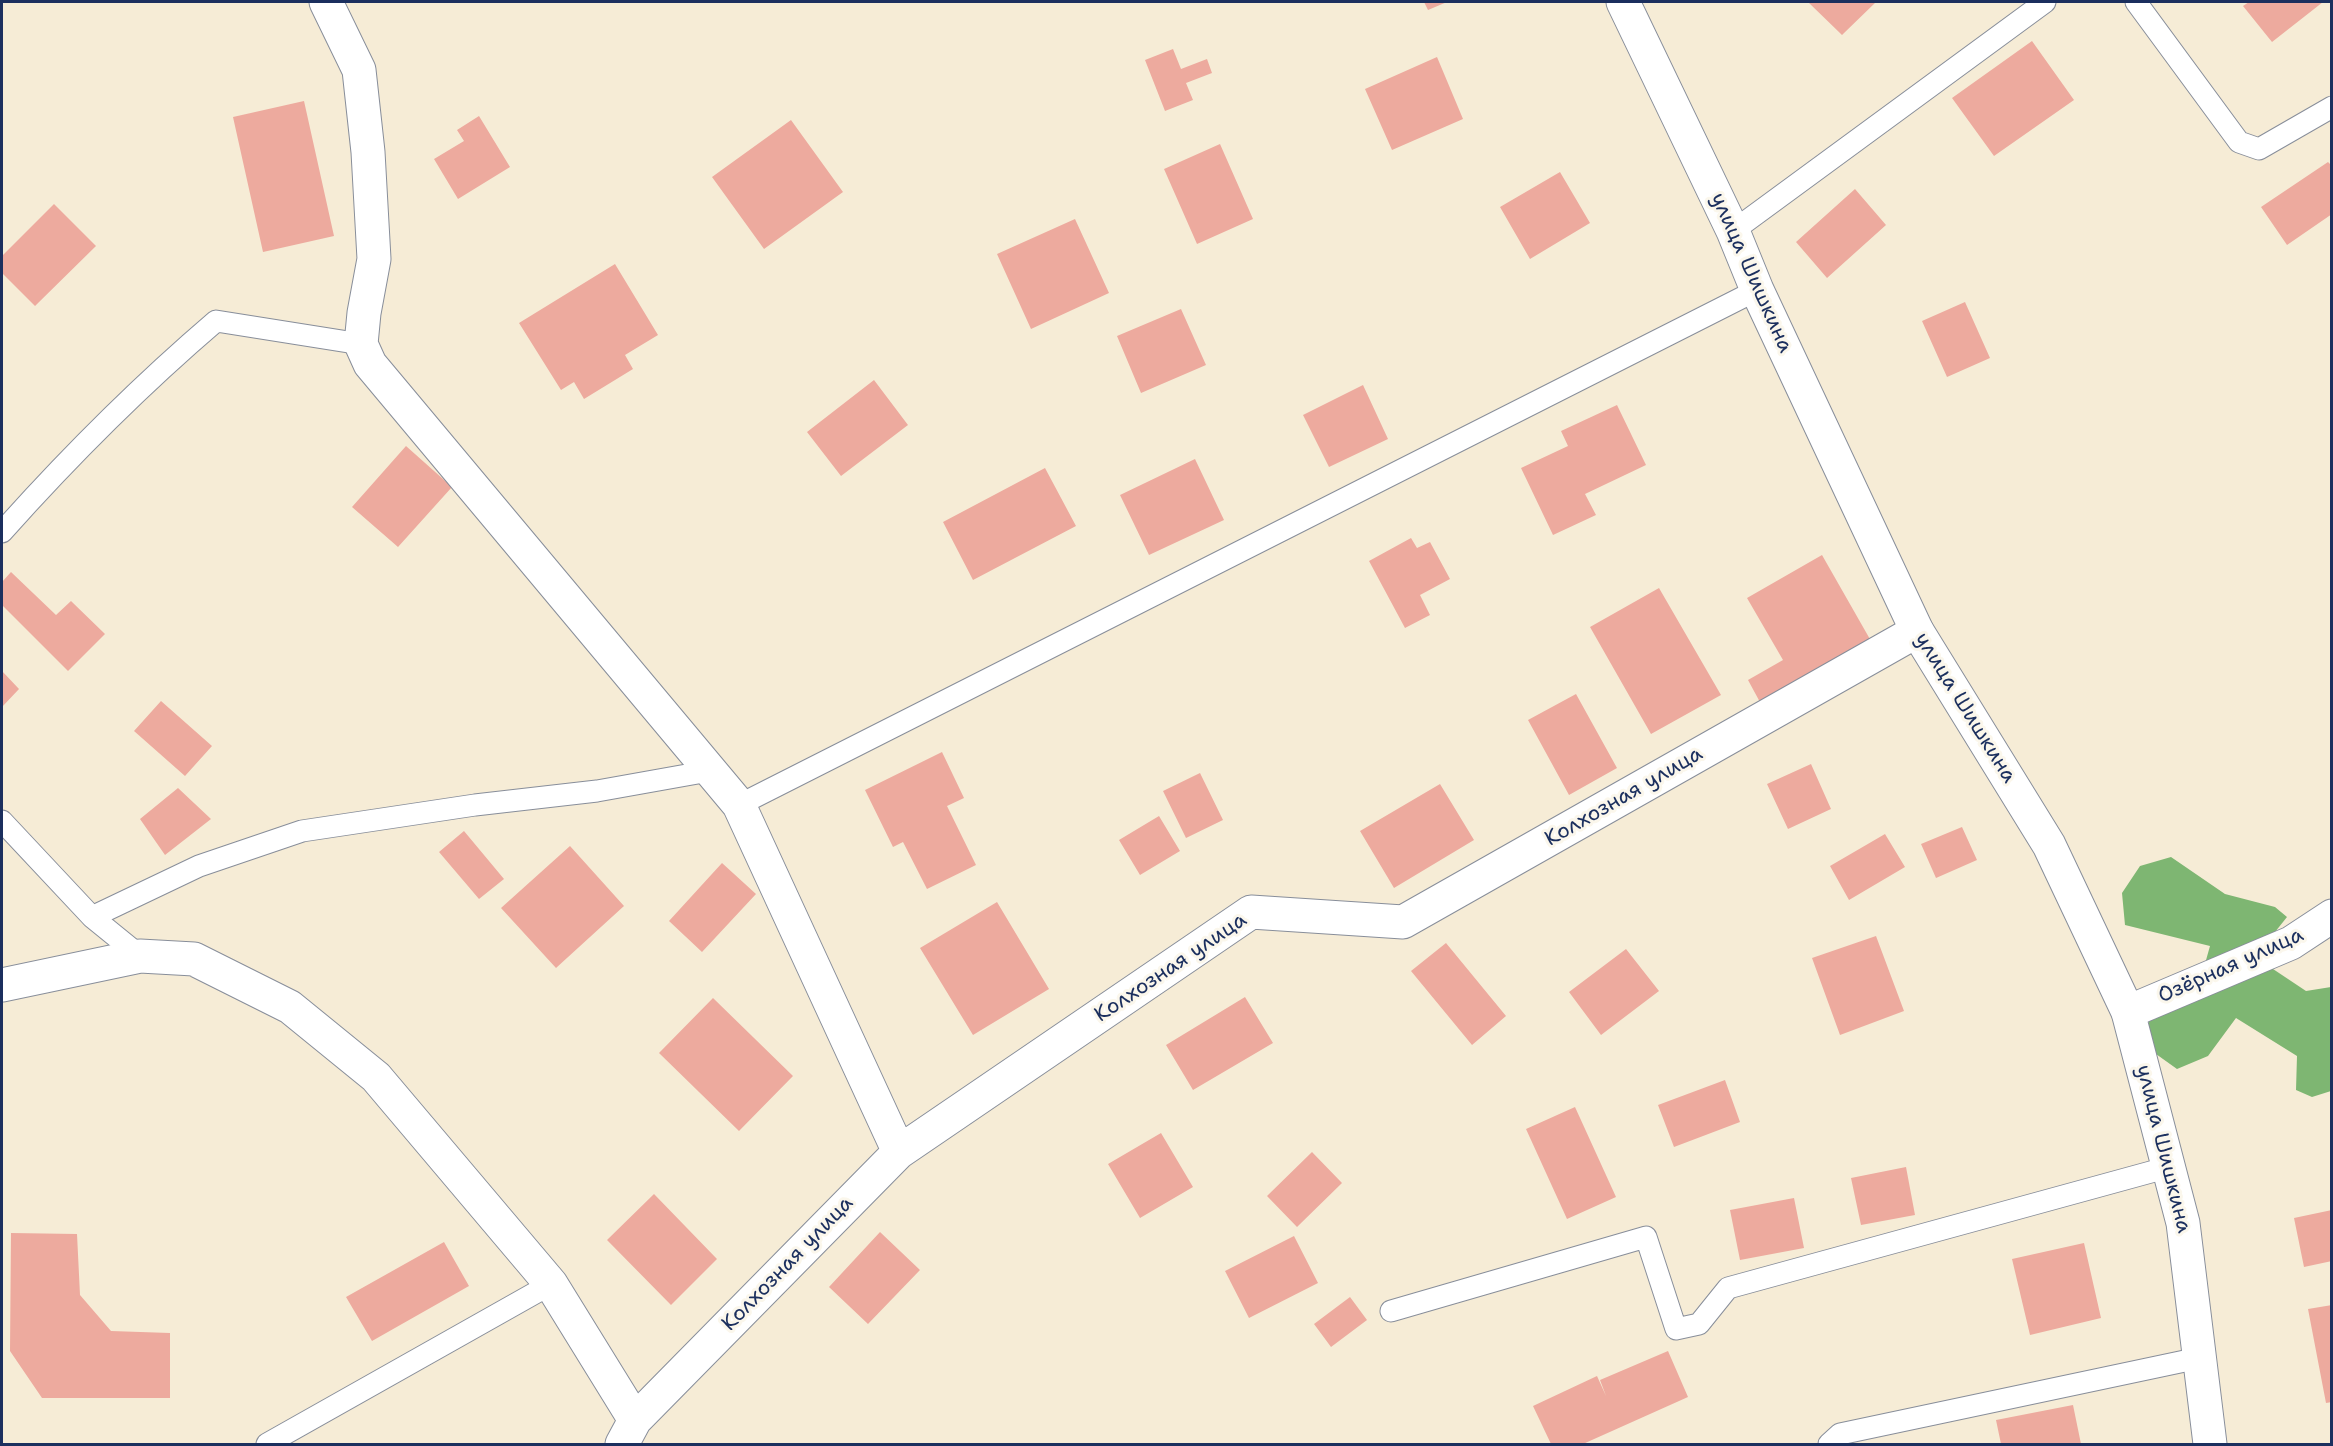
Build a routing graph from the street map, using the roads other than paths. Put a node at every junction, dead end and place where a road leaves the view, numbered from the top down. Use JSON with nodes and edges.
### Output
{"nodes":[{"id":1,"x":326,"y":2,"type":"edge"},
{"id":2,"x":1623,"y":2,"type":"edge"},
{"id":3,"x":2045,"y":2,"type":"edge"},
{"id":4,"x":2136,"y":2,"type":"edge"},
{"id":5,"x":2331,"y":107,"type":"edge"},
{"id":6,"x":1733,"y":231,"type":"junction"},
{"id":7,"x":1757,"y":290,"type":"junction"},
{"id":8,"x":361,"y":344,"type":"junction"},
{"id":9,"x":2,"y":532,"type":"edge"},
{"id":10,"x":1917,"y":631,"type":"junction"},
{"id":11,"x":709,"y":771,"type":"junction"},
{"id":12,"x":739,"y":806,"type":"junction"},
{"id":13,"x":2,"y":821,"type":"edge"},
{"id":14,"x":2331,"y":916,"type":"edge"},
{"id":15,"x":92,"y":917,"type":"junction"},
{"id":16,"x":140,"y":956,"type":"junction"},
{"id":17,"x":2,"y":985,"type":"edge"},
{"id":18,"x":2128,"y":1012,"type":"junction"},
{"id":19,"x":899,"y":1152,"type":"junction"},
{"id":20,"x":2169,"y":1167,"type":"junction"},
{"id":21,"x":551,"y":1284,"type":"junction"},
{"id":22,"x":1391,"y":1311,"type":"dead end"},
{"id":23,"x":2199,"y":1358,"type":"junction"},
{"id":24,"x":629,"y":1432,"type":"edge"},
{"id":25,"x":267,"y":1444,"type":"edge"},
{"id":26,"x":1829,"y":1444,"type":"edge"},
{"id":27,"x":2210,"y":1444,"type":"edge"}],
"edges":[{"from":1,"to":8,"type":"street"},
{"from":2,"to":6,"type":"street","name":"улица Шишкина"},
{"from":3,"to":6,"type":"lane"},
{"from":4,"to":5,"type":"lane"},
{"from":6,"to":7,"type":"street","name":"улица Шишкина"},
{"from":7,"to":10,"type":"street","name":"улица Шишкина"},
{"from":7,"to":12,"type":"lane"},
{"from":8,"to":9,"type":"lane"},
{"from":8,"to":11,"type":"street"},
{"from":10,"to":18,"type":"street","name":"улица Шишкина"},
{"from":10,"to":19,"type":"street","name":"Колхозная улица"},
{"from":11,"to":12,"type":"street"},
{"from":11,"to":15,"type":"lane"},
{"from":12,"to":19,"type":"street"},
{"from":13,"to":15,"type":"lane"},
{"from":14,"to":18,"type":"street","name":"Озёрная улица"},
{"from":15,"to":16,"type":"lane"},
{"from":16,"to":17,"type":"street"},
{"from":16,"to":21,"type":"street"},
{"from":18,"to":20,"type":"street","name":"улица Шишкина"},
{"from":19,"to":24,"type":"street","name":"Колхозная улица"},
{"from":20,"to":22,"type":"lane"},
{"from":20,"to":23,"type":"street","name":"улица Шишкина"},
{"from":21,"to":24,"type":"street"},
{"from":21,"to":25,"type":"lane"},
{"from":23,"to":26,"type":"lane"},
{"from":23,"to":27,"type":"street","name":"улица Шишкина"}]}
